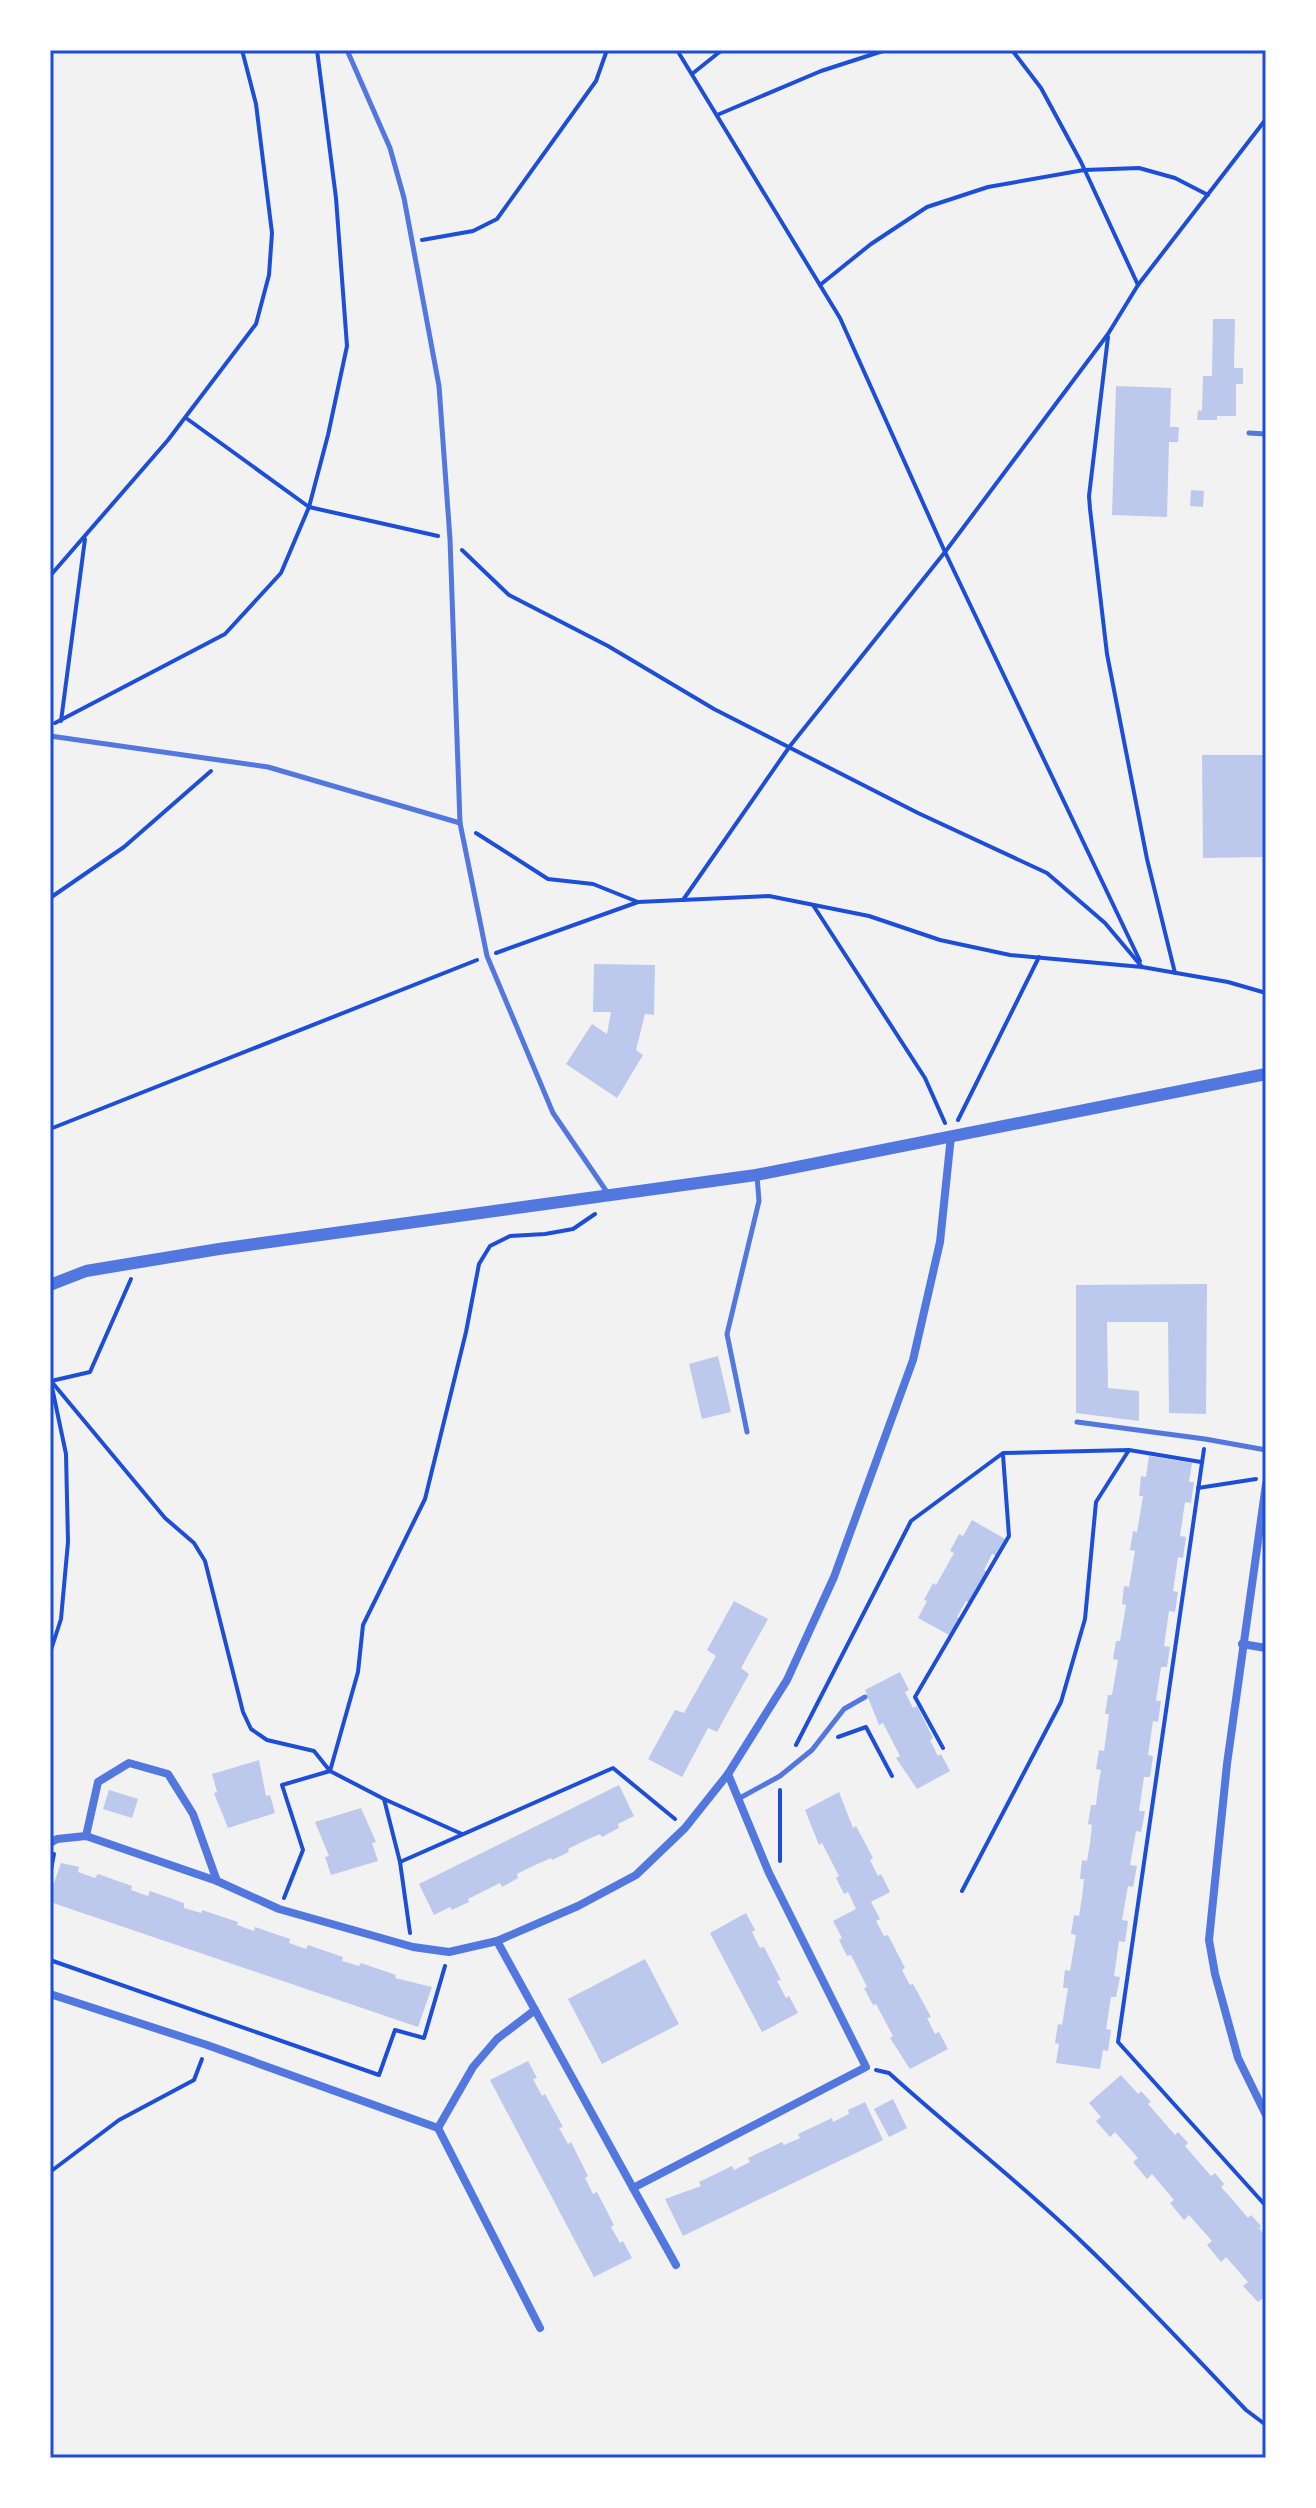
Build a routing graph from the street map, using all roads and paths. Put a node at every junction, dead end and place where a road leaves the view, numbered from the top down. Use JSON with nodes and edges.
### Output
{"nodes":[{"id":1,"x":242,"y":50,"type":"edge"},
{"id":2,"x":317,"y":50,"type":"edge"},
{"id":3,"x":347,"y":50,"type":"edge"},
{"id":4,"x":607,"y":50,"type":"edge"},
{"id":5,"x":677,"y":50,"type":"edge"},
{"id":6,"x":722,"y":50,"type":"edge"},
{"id":7,"x":886,"y":50,"type":"edge"},
{"id":8,"x":1012,"y":50,"type":"edge"},
{"id":9,"x":692,"y":74,"type":"junction"},
{"id":10,"x":717,"y":115,"type":"junction"},
{"id":11,"x":1266,"y":119,"type":"edge"},
{"id":12,"x":1084,"y":170,"type":"junction"},
{"id":13,"x":1208,"y":195,"type":"junction"},
{"id":14,"x":413,"y":241,"type":"junction"},
{"id":15,"x":820,"y":285,"type":"junction"},
{"id":16,"x":1138,"y":285,"type":"junction"},
{"id":17,"x":1108,"y":334,"type":"junction"},
{"id":18,"x":186,"y":418,"type":"junction"},
{"id":19,"x":1249,"y":433,"type":"dead end"},
{"id":20,"x":1266,"y":434,"type":"edge"},
{"id":21,"x":309,"y":507,"type":"junction"},
{"id":22,"x":86,"y":537,"type":"junction"},
{"id":23,"x":450,"y":539,"type":"junction"},
{"id":24,"x":945,"y":552,"type":"junction"},
{"id":25,"x":50,"y":576,"type":"edge"},
{"id":26,"x":61,"y":720,"type":"junction"},
{"id":27,"x":50,"y":726,"type":"edge"},
{"id":28,"x":50,"y":736,"type":"edge"},
{"id":29,"x":58,"y":737,"type":"junction"},
{"id":30,"x":790,"y":746,"type":"junction"},
{"id":31,"x":223,"y":761,"type":"junction"},
{"id":32,"x":460,"y":823,"type":"junction"},
{"id":33,"x":50,"y":898,"type":"edge"},
{"id":34,"x":683,"y":900,"type":"junction"},
{"id":35,"x":638,"y":902,"type":"junction"},
{"id":36,"x":812,"y":904,"type":"junction"},
{"id":37,"x":487,"y":956,"type":"junction"},
{"id":38,"x":1039,"y":957,"type":"junction"},
{"id":39,"x":1142,"y":967,"type":"junction"},
{"id":40,"x":1175,"y":973,"type":"junction"},
{"id":41,"x":1266,"y":993,"type":"edge"},
{"id":42,"x":1266,"y":1074,"type":"edge"},
{"id":43,"x":50,"y":1129,"type":"edge"},
{"id":44,"x":951,"y":1136,"type":"junction"},
{"id":45,"x":756,"y":1175,"type":"junction"},
{"id":46,"x":610,"y":1196,"type":"junction"},
{"id":47,"x":138,"y":1263,"type":"junction"},
{"id":48,"x":50,"y":1285,"type":"edge"},
{"id":49,"x":50,"y":1380,"type":"edge"},
{"id":50,"x":1077,"y":1422,"type":"dead end"},
{"id":51,"x":747,"y":1432,"type":"dead end"},
{"id":52,"x":1205,"y":1439,"type":"junction"},
{"id":53,"x":1129,"y":1450,"type":"junction"},
{"id":54,"x":1266,"y":1450,"type":"edge"},
{"id":55,"x":1003,"y":1453,"type":"junction"},
{"id":56,"x":1201,"y":1462,"type":"junction"},
{"id":57,"x":1266,"y":1482,"type":"edge"},
{"id":58,"x":1198,"y":1488,"type":"junction"},
{"id":59,"x":1242,"y":1644,"type":"junction"},
{"id":60,"x":1266,"y":1648,"type":"edge"},
{"id":61,"x":50,"y":1653,"type":"edge"},
{"id":62,"x":865,"y":1697,"type":"dead end"},
{"id":63,"x":800,"y":1737,"type":"junction"},
{"id":64,"x":818,"y":1743,"type":"junction"},
{"id":65,"x":943,"y":1748,"type":"dead end"},
{"id":66,"x":794,"y":1750,"type":"dead end"},
{"id":67,"x":330,"y":1771,"type":"junction"},
{"id":68,"x":728,"y":1774,"type":"junction"},
{"id":69,"x":780,"y":1776,"type":"junction"},
{"id":70,"x":892,"y":1776,"type":"dead end"},
{"id":71,"x":384,"y":1799,"type":"junction"},
{"id":72,"x":738,"y":1799,"type":"junction"},
{"id":73,"x":685,"y":1828,"type":"junction"},
{"id":74,"x":462,"y":1834,"type":"junction"},
{"id":75,"x":86,"y":1836,"type":"junction"},
{"id":76,"x":50,"y":1843,"type":"edge"},
{"id":77,"x":400,"y":1862,"type":"junction"},
{"id":78,"x":767,"y":1868,"type":"junction"},
{"id":79,"x":217,"y":1881,"type":"junction"},
{"id":80,"x":962,"y":1891,"type":"dead end"},
{"id":81,"x":279,"y":1909,"type":"junction"},
{"id":82,"x":497,"y":1941,"type":"junction"},
{"id":83,"x":413,"y":1947,"type":"junction"},
{"id":84,"x":449,"y":1952,"type":"junction"},
{"id":85,"x":50,"y":1960,"type":"edge"},
{"id":86,"x":50,"y":1994,"type":"edge"},
{"id":87,"x":535,"y":2010,"type":"junction"},
{"id":88,"x":207,"y":2045,"type":"junction"},
{"id":89,"x":866,"y":2067,"type":"junction"},
{"id":90,"x":1266,"y":2115,"type":"edge"},
{"id":91,"x":438,"y":2128,"type":"junction"},
{"id":92,"x":50,"y":2172,"type":"edge"},
{"id":93,"x":633,"y":2188,"type":"junction"},
{"id":94,"x":1266,"y":2206,"type":"edge"},
{"id":95,"x":676,"y":2265,"type":"dead end"},
{"id":96,"x":540,"y":2328,"type":"dead end"},
{"id":97,"x":1266,"y":2425,"type":"edge"}],
"edges":[{"from":1,"to":18,"type":"path"},
{"from":2,"to":21,"type":"path"},
{"from":3,"to":14,"type":"lane"},
{"from":4,"to":14,"type":"path"},
{"from":5,"to":9,"type":"path"},
{"from":6,"to":9,"type":"path"},
{"from":7,"to":10,"type":"path"},
{"from":8,"to":12,"type":"path"},
{"from":9,"to":10,"type":"path"},
{"from":10,"to":15,"type":"path"},
{"from":11,"to":13,"type":"path"},
{"from":12,"to":13,"type":"path"},
{"from":12,"to":15,"type":"path"},
{"from":12,"to":16,"type":"path"},
{"from":13,"to":16,"type":"path"},
{"from":14,"to":23,"type":"lane"},
{"from":15,"to":24,"type":"path"},
{"from":16,"to":17,"type":"path"},
{"from":17,"to":24,"type":"path"},
{"from":17,"to":40,"type":"path"},
{"from":18,"to":21,"type":"path"},
{"from":18,"to":22,"type":"path"},
{"from":19,"to":20,"type":"lane"},
{"from":21,"to":23,"type":"path"},
{"from":21,"to":26,"type":"path"},
{"from":22,"to":25,"type":"path"},
{"from":22,"to":26,"type":"path"},
{"from":23,"to":30,"type":"path"},
{"from":23,"to":32,"type":"lane"},
{"from":24,"to":30,"type":"path"},
{"from":24,"to":39,"type":"path"},
{"from":26,"to":27,"type":"path"},
{"from":26,"to":29,"type":"path"},
{"from":28,"to":29,"type":"lane"},
{"from":29,"to":31,"type":"lane"},
{"from":30,"to":34,"type":"path"},
{"from":30,"to":39,"type":"path"},
{"from":31,"to":32,"type":"lane"},
{"from":31,"to":33,"type":"path"},
{"from":32,"to":35,"type":"path"},
{"from":32,"to":37,"type":"lane"},
{"from":34,"to":35,"type":"path"},
{"from":34,"to":36,"type":"path"},
{"from":35,"to":37,"type":"path"},
{"from":36,"to":38,"type":"path"},
{"from":36,"to":44,"type":"path"},
{"from":37,"to":43,"type":"path"},
{"from":37,"to":46,"type":"lane"},
{"from":38,"to":39,"type":"path"},
{"from":38,"to":44,"type":"path"},
{"from":39,"to":40,"type":"path"},
{"from":40,"to":41,"type":"path"},
{"from":42,"to":44,"type":"street"},
{"from":44,"to":45,"type":"street"},
{"from":44,"to":68,"type":"street"},
{"from":45,"to":46,"type":"street"},
{"from":45,"to":51,"type":"lane"},
{"from":46,"to":47,"type":"street"},
{"from":46,"to":67,"type":"path"},
{"from":47,"to":48,"type":"street"},
{"from":47,"to":49,"type":"path"},
{"from":49,"to":61,"type":"path"},
{"from":49,"to":67,"type":"path"},
{"from":50,"to":52,"type":"lane"},
{"from":52,"to":54,"type":"lane"},
{"from":52,"to":56,"type":"path"},
{"from":53,"to":55,"type":"path"},
{"from":53,"to":56,"type":"path"},
{"from":53,"to":80,"type":"path"},
{"from":55,"to":63,"type":"path"},
{"from":55,"to":65,"type":"path"},
{"from":56,"to":58,"type":"path"},
{"from":57,"to":58,"type":"path"},
{"from":57,"to":59,"type":"street"},
{"from":58,"to":94,"type":"path"},
{"from":59,"to":60,"type":"street"},
{"from":59,"to":90,"type":"street"},
{"from":62,"to":64,"type":"lane"},
{"from":63,"to":64,"type":"path"},
{"from":63,"to":66,"type":"path"},
{"from":64,"to":69,"type":"lane"},
{"from":64,"to":70,"type":"path"},
{"from":67,"to":71,"type":"path"},
{"from":67,"to":81,"type":"path"},
{"from":68,"to":72,"type":"street"},
{"from":68,"to":73,"type":"street"},
{"from":69,"to":72,"type":"lane"},
{"from":69,"to":78,"type":"path"},
{"from":71,"to":74,"type":"path"},
{"from":71,"to":77,"type":"path"},
{"from":72,"to":78,"type":"street"},
{"from":73,"to":74,"type":"path"},
{"from":73,"to":82,"type":"street"},
{"from":74,"to":77,"type":"path"},
{"from":75,"to":76,"type":"street"},
{"from":75,"to":79,"type":"street"},
{"from":75,"to":79,"type":"street"},
{"from":77,"to":83,"type":"path"},
{"from":78,"to":89,"type":"street"},
{"from":79,"to":81,"type":"street"},
{"from":81,"to":83,"type":"street"},
{"from":82,"to":84,"type":"street"},
{"from":82,"to":87,"type":"street"},
{"from":83,"to":84,"type":"street"},
{"from":84,"to":85,"type":"path"},
{"from":86,"to":88,"type":"street"},
{"from":87,"to":91,"type":"street"},
{"from":87,"to":93,"type":"street"},
{"from":88,"to":91,"type":"street"},
{"from":88,"to":92,"type":"path"},
{"from":89,"to":93,"type":"street"},
{"from":89,"to":97,"type":"path"},
{"from":91,"to":96,"type":"street"},
{"from":93,"to":95,"type":"street"}]}
